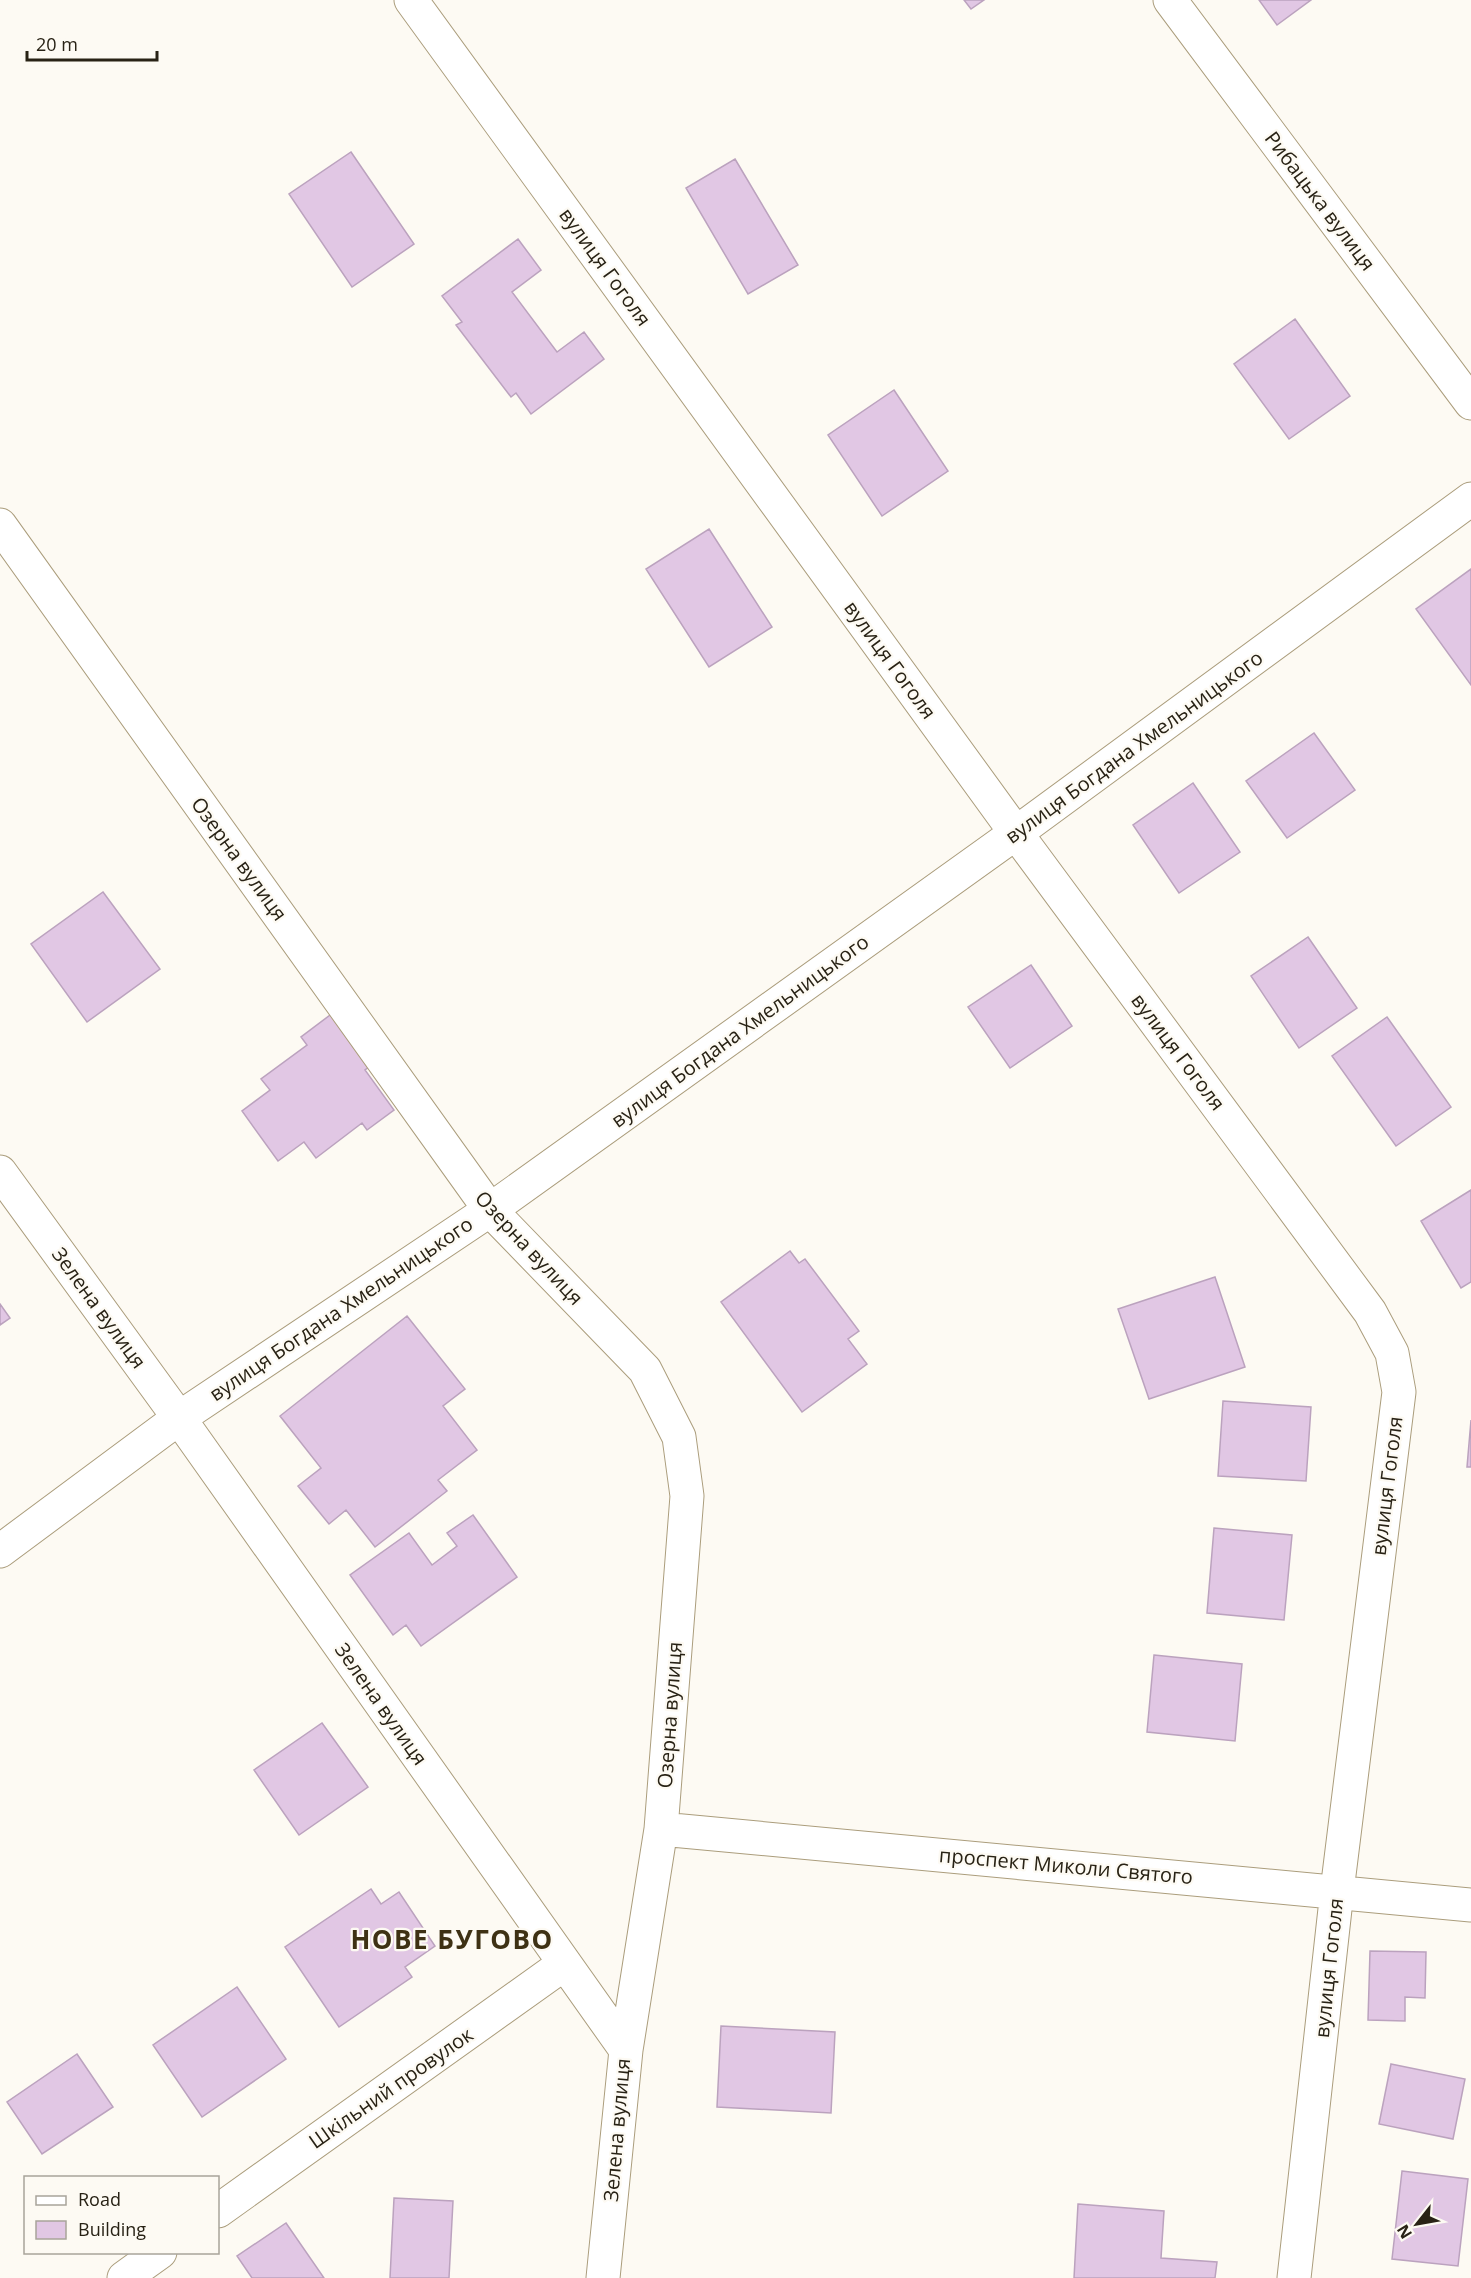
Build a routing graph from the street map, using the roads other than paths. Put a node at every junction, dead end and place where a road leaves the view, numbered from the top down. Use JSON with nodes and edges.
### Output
{"nodes":[{"id":1,"x":411,"y":0,"type":"edge"},
{"id":2,"x":1170,"y":0,"type":"edge"},
{"id":3,"x":1471,"y":403,"type":"edge"},
{"id":4,"x":1471,"y":499,"type":"edge"},
{"id":5,"x":0,"y":525,"type":"edge"},
{"id":6,"x":1016,"y":833,"type":"junction"},
{"id":7,"x":0,"y":1173,"type":"edge"},
{"id":8,"x":490,"y":1210,"type":"junction"},
{"id":9,"x":179,"y":1418,"type":"junction"},
{"id":10,"x":0,"y":1551,"type":"edge"},
{"id":11,"x":661,"y":1829,"type":"junction"},
{"id":12,"x":1337,"y":1891,"type":"junction"},
{"id":13,"x":1471,"y":1905,"type":"edge"},
{"id":14,"x":564,"y":1964,"type":"junction"},
{"id":15,"x":626,"y":2050,"type":"junction"},
{"id":16,"x":219,"y":2210,"type":"edge"},
{"id":17,"x":159,"y":2254,"type":"edge"},
{"id":18,"x":124,"y":2278,"type":"edge"},
{"id":19,"x":603,"y":2278,"type":"edge"},
{"id":20,"x":1294,"y":2278,"type":"edge"}],
"edges":[{"from":1,"to":6,"type":"street","name":"вулиця Гоголя"},
{"from":2,"to":3,"type":"street","name":"Рибацька вулиця"},
{"from":4,"to":6,"type":"street","name":"вулиця Богдана Хмельницького"},
{"from":5,"to":8,"type":"street","name":"Озерна вулиця"},
{"from":6,"to":8,"type":"street","name":"вулиця Богдана Хмельницького"},
{"from":6,"to":12,"type":"street","name":"вулиця Гоголя"},
{"from":7,"to":9,"type":"street","name":"Зелена вулиця"},
{"from":8,"to":9,"type":"street","name":"вулиця Богдана Хмельницького"},
{"from":8,"to":11,"type":"street","name":"Озерна вулиця"},
{"from":9,"to":10,"type":"street","name":"вулиця Богдана Хмельницького"},
{"from":9,"to":14,"type":"street","name":"Зелена вулиця"},
{"from":11,"to":12,"type":"street","name":"проспект Миколи Святого"},
{"from":11,"to":15,"type":"street","name":"Озерна вулиця"},
{"from":12,"to":13,"type":"street","name":"проспект Миколи Святого"},
{"from":12,"to":20,"type":"street","name":"вулиця Гоголя"},
{"from":14,"to":15,"type":"street","name":"Зелена вулиця"},
{"from":14,"to":16,"type":"street","name":"Шкільний провулок"},
{"from":15,"to":19,"type":"street","name":"Зелена вулиця"},
{"from":17,"to":18,"type":"street"}]}
